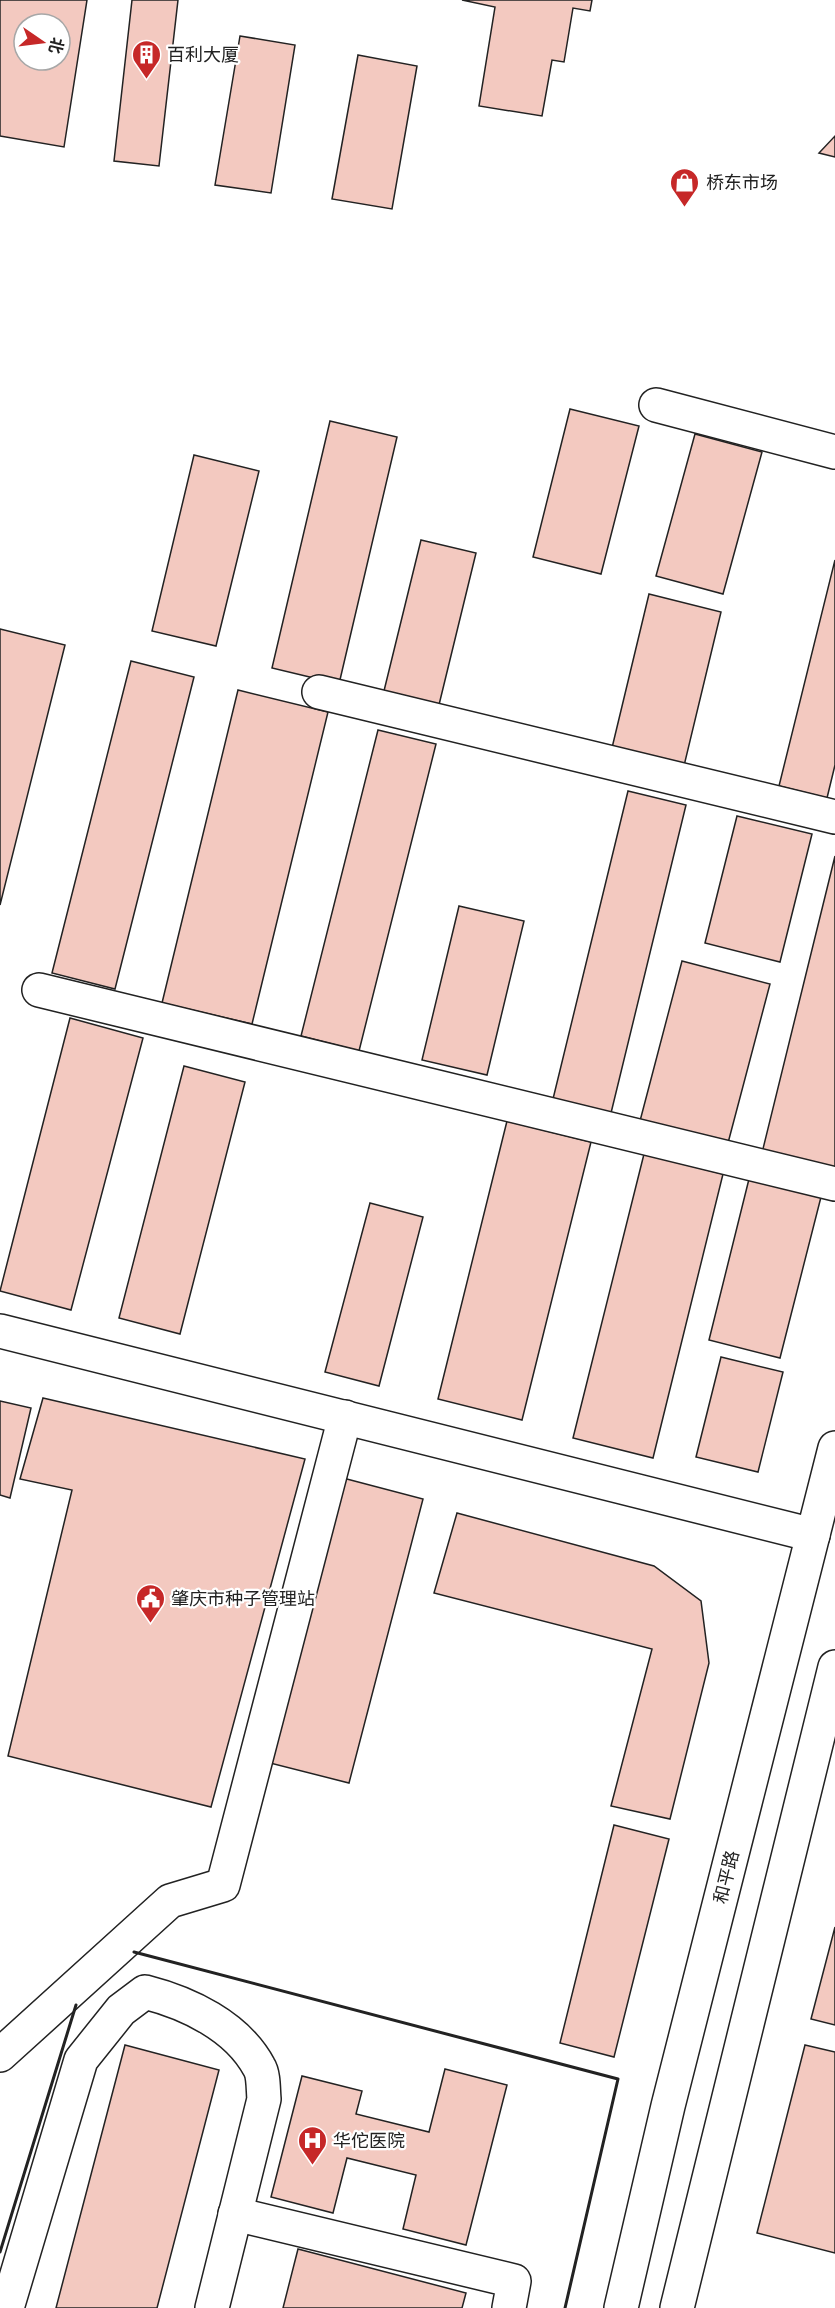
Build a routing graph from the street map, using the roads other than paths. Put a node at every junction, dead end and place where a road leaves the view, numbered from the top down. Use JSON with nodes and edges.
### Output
{"nodes":[{"id":1,"x":656,"y":405,"type":"dead end"},
{"id":2,"x":835,"y":452,"type":"edge"},
{"id":3,"x":319,"y":692,"type":"dead end"},
{"id":4,"x":835,"y":817,"type":"edge"},
{"id":5,"x":39,"y":990,"type":"dead end"},
{"id":6,"x":835,"y":1184,"type":"edge"},
{"id":7,"x":0,"y":1331,"type":"edge"},
{"id":8,"x":345,"y":1417,"type":"junction"},
{"id":9,"x":835,"y":1448,"type":"edge"},
{"id":10,"x":813,"y":1535,"type":"junction"},
{"id":11,"x":835,"y":1667,"type":"edge"},
{"id":12,"x":0,"y":2055,"type":"edge"},
{"id":13,"x":235,"y":2214,"type":"junction"},
{"id":14,"x":7,"y":2308,"type":"edge"},
{"id":15,"x":212,"y":2308,"type":"edge"},
{"id":16,"x":508,"y":2308,"type":"edge"},
{"id":17,"x":621,"y":2308,"type":"edge"},
{"id":18,"x":677,"y":2308,"type":"edge"}],
"edges":[{"from":1,"to":2,"type":"street"},
{"from":3,"to":4,"type":"street"},
{"from":5,"to":6,"type":"street"},
{"from":7,"to":8,"type":"street"},
{"from":8,"to":10,"type":"street"},
{"from":8,"to":12,"type":"street"},
{"from":9,"to":10,"type":"street","name":"和平路"},
{"from":10,"to":17,"type":"street","name":"和平路"},
{"from":11,"to":18,"type":"street"},
{"from":13,"to":14,"type":"street"},
{"from":13,"to":15,"type":"street"},
{"from":13,"to":16,"type":"street"}]}
